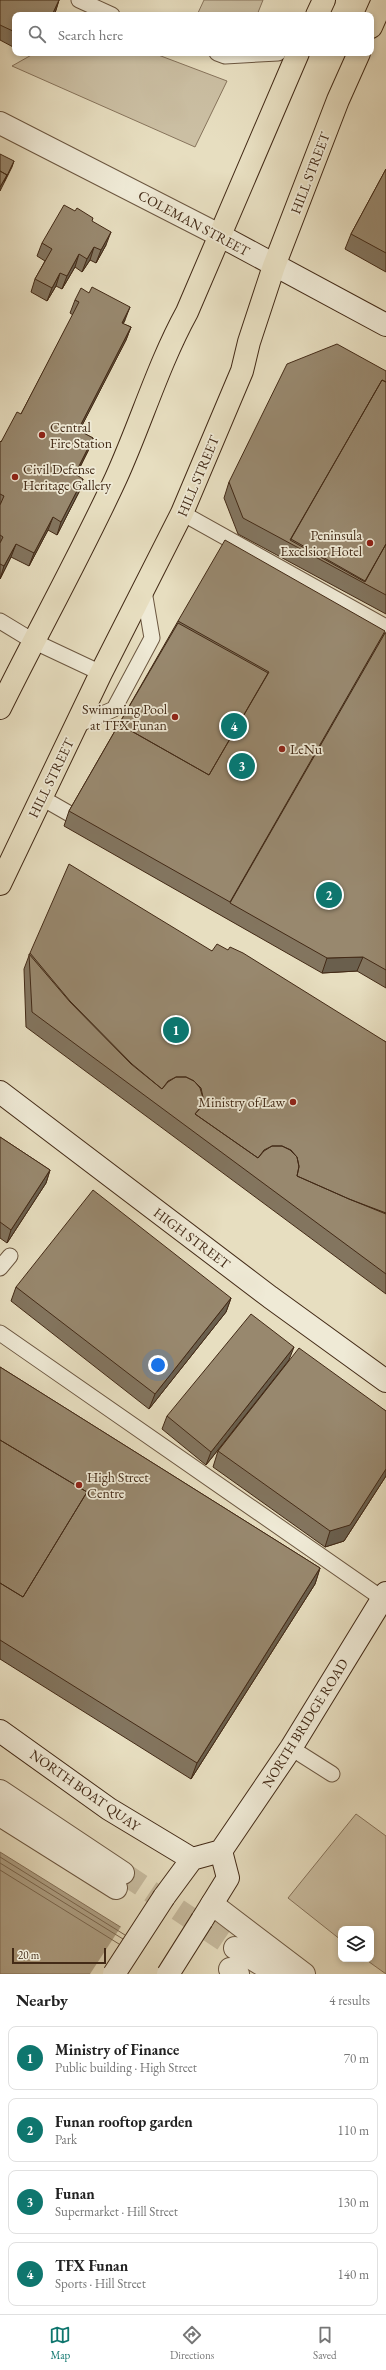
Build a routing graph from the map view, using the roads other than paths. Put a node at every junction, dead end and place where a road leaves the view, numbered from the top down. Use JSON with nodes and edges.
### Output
{"nodes":[{"id":1,"x":79,"y":0,"type":"edge"},
{"id":2,"x":324,"y":0,"type":"edge"},
{"id":3,"x":385,"y":0,"type":"edge"},
{"id":4,"x":105,"y":12,"type":"edge"},
{"id":5,"x":318,"y":12,"type":"edge"},
{"id":6,"x":374,"y":22,"type":"edge"},
{"id":7,"x":297,"y":56,"type":"edge"},
{"id":8,"x":359,"y":56,"type":"edge"},
{"id":9,"x":0,"y":123,"type":"edge"},
{"id":10,"x":219,"y":235,"type":"junction"},
{"id":11,"x":274,"y":266,"type":"junction"},
{"id":12,"x":386,"y":325,"type":"edge"},
{"id":13,"x":182,"y":513,"type":"junction"},
{"id":14,"x":144,"y":591,"type":"junction"},
{"id":15,"x":0,"y":621,"type":"edge"},
{"id":16,"x":386,"y":628,"type":"edge"},
{"id":17,"x":33,"y":641,"type":"junction"},
{"id":18,"x":101,"y":674,"type":"junction"},
{"id":19,"x":0,"y":708,"type":"edge"},
{"id":20,"x":77,"y":725,"type":"junction"},
{"id":21,"x":42,"y":798,"type":"junction"},
{"id":22,"x":70,"y":814,"type":"dead end"},
{"id":23,"x":0,"y":884,"type":"edge"},
{"id":24,"x":0,"y":1092,"type":"edge"},
{"id":25,"x":10,"y":1256,"type":"dead end"},
{"id":26,"x":0,"y":1268,"type":"edge"},
{"id":27,"x":0,"y":1333,"type":"edge"},
{"id":28,"x":386,"y":1381,"type":"edge"},
{"id":29,"x":384,"y":1596,"type":"edge"},
{"id":30,"x":0,"y":1730,"type":"edge"},
{"id":31,"x":291,"y":1748,"type":"junction"},
{"id":32,"x":332,"y":1774,"type":"dead end"},
{"id":33,"x":0,"y":1790,"type":"edge"},
{"id":34,"x":0,"y":1815,"type":"edge"},
{"id":35,"x":221,"y":1850,"type":"junction"},
{"id":36,"x":192,"y":1859,"type":"junction"},
{"id":37,"x":207,"y":1912,"type":"junction"},
{"id":38,"x":235,"y":1948,"type":"tunnel mouth"},
{"id":39,"x":114,"y":1974,"type":"edge"},
{"id":40,"x":168,"y":1974,"type":"edge"},
{"id":41,"x":277,"y":1974,"type":"edge"},
{"id":42,"x":304,"y":1974,"type":"edge"}],
"edges":[{"from":1,"to":4,"type":"lane"},
{"from":2,"to":5,"type":"main road"},
{"from":3,"to":6,"type":"main road"},
{"from":7,"to":10,"type":"main road"},
{"from":8,"to":11,"type":"main road","name":"HILL STREET"},
{"from":9,"to":10,"type":"street","name":"COLEMAN STREET"},
{"from":10,"to":11,"type":"street","name":"COLEMAN STREET"},
{"from":10,"to":17,"type":"main road"},
{"from":11,"to":12,"type":"street","name":"COLEMAN STREET"},
{"from":11,"to":13,"type":"main road","name":"HILL STREET"},
{"from":13,"to":14,"type":"main road","name":"HILL STREET"},
{"from":13,"to":16,"type":"lane"},
{"from":14,"to":18,"type":"main road","name":"HILL STREET"},
{"from":14,"to":20,"type":"lane"},
{"from":15,"to":17,"type":"lane"},
{"from":17,"to":18,"type":"lane"},
{"from":17,"to":19,"type":"main road"},
{"from":18,"to":20,"type":"main road","name":"HILL STREET"},
{"from":20,"to":21,"type":"main road","name":"HILL STREET"},
{"from":21,"to":22,"type":"lane"},
{"from":21,"to":23,"type":"main road","name":"HILL STREET"},
{"from":24,"to":28,"type":"street","name":"HIGH STREET"},
{"from":25,"to":26,"type":"lane"},
{"from":27,"to":29,"type":"lane"},
{"from":29,"to":31,"type":"street","name":"NORTH BRIDGE ROAD"},
{"from":30,"to":36,"type":"street","name":"NORTH BOAT QUAY"},
{"from":31,"to":32,"type":"lane"},
{"from":31,"to":35,"type":"street","name":"NORTH BRIDGE ROAD"},
{"from":33,"to":34,"type":"street"},
{"from":35,"to":36,"type":"street"},
{"from":35,"to":37,"type":"street"},
{"from":36,"to":39,"type":"street","bridge":true},
{"from":37,"to":40,"type":"street","bridge":true},
{"from":37,"to":42,"type":"street"},
{"from":38,"to":41,"type":"street"}]}
